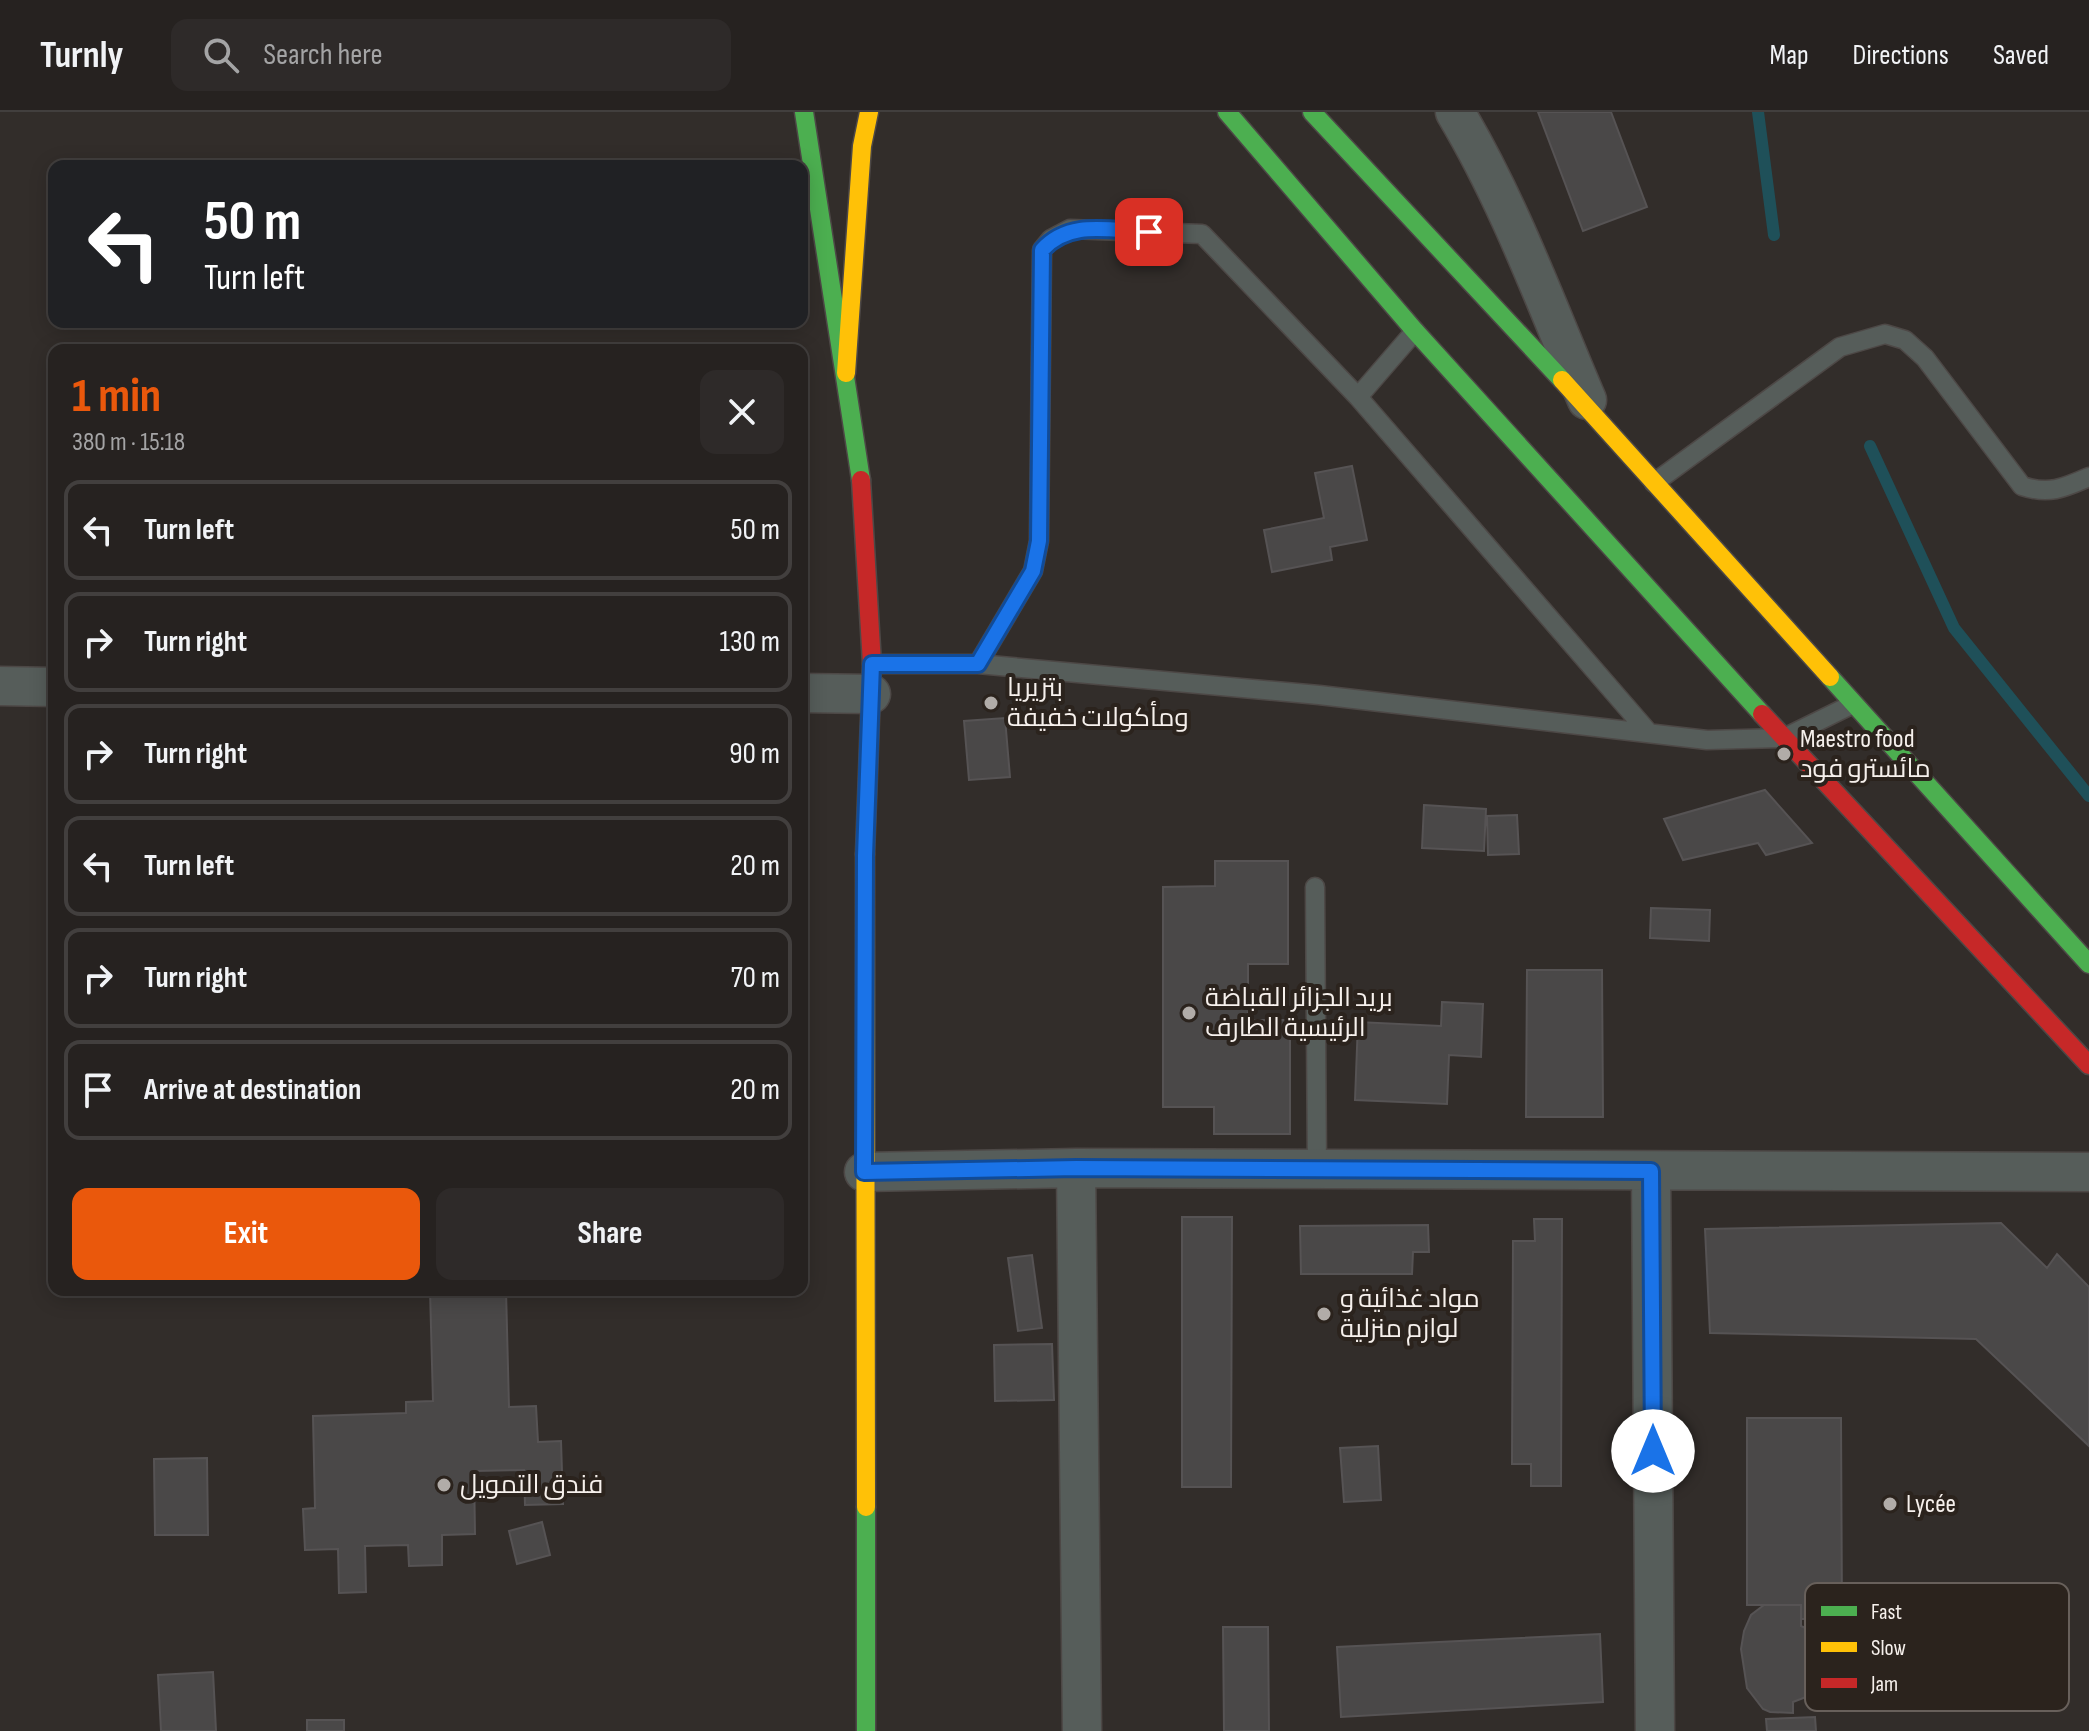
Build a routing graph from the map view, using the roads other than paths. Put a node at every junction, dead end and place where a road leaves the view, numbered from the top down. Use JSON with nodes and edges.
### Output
{"nodes":[{"id":1,"x":804,"y":112,"type":"edge"},
{"id":2,"x":869,"y":112,"type":"edge"},
{"id":3,"x":1226,"y":112,"type":"edge"},
{"id":4,"x":1312,"y":112,"type":"edge"},
{"id":5,"x":1455,"y":112,"type":"edge"},
{"id":6,"x":1415,"y":331,"type":"junction"},
{"id":7,"x":846,"y":373,"type":"junction"},
{"id":8,"x":1358,"y":397,"type":"junction"},
{"id":9,"x":1592,"y":413,"type":"junction"},
{"id":10,"x":2089,"y":477,"type":"edge"},
{"id":11,"x":1653,"y":484,"type":"junction"},
{"id":12,"x":978,"y":664,"type":"junction"},
{"id":13,"x":872,"y":679,"type":"junction"},
{"id":14,"x":0,"y":686,"type":"edge"},
{"id":15,"x":48,"y":687,"type":"edge"},
{"id":16,"x":808,"y":692,"type":"edge"},
{"id":17,"x":1853,"y":704,"type":"junction"},
{"id":18,"x":1649,"y":733,"type":"junction"},
{"id":19,"x":1784,"y":738,"type":"junction"},
{"id":20,"x":1315,"y":887,"type":"dead end"},
{"id":21,"x":2089,"y":964,"type":"edge"},
{"id":22,"x":2089,"y":1065,"type":"edge"},
{"id":23,"x":1076,"y":1168,"type":"junction"},
{"id":24,"x":1317,"y":1169,"type":"junction"},
{"id":25,"x":1651,"y":1171,"type":"junction"},
{"id":26,"x":864,"y":1172,"type":"junction"},
{"id":27,"x":2089,"y":1172,"type":"edge"},
{"id":28,"x":866,"y":1731,"type":"edge"},
{"id":29,"x":1082,"y":1731,"type":"edge"},
{"id":30,"x":1655,"y":1731,"type":"edge"}],
"edges":[{"from":1,"to":7,"type":"main road"},
{"from":2,"to":7,"type":"main road"},
{"from":3,"to":6,"type":"main road"},
{"from":4,"to":9,"type":"main road"},
{"from":5,"to":9,"type":"street"},
{"from":6,"to":8,"type":"lane"},
{"from":6,"to":19,"type":"main road"},
{"from":7,"to":13,"type":"main road"},
{"from":8,"to":12,"type":"lane"},
{"from":8,"to":18,"type":"lane"},
{"from":9,"to":11,"type":"main road"},
{"from":10,"to":11,"type":"lane"},
{"from":11,"to":17,"type":"main road"},
{"from":12,"to":13,"type":"lane"},
{"from":12,"to":18,"type":"lane"},
{"from":13,"to":16,"type":"street"},
{"from":13,"to":26,"type":"main road"},
{"from":14,"to":15,"type":"street"},
{"from":17,"to":19,"type":"lane"},
{"from":17,"to":21,"type":"main road"},
{"from":18,"to":19,"type":"lane"},
{"from":19,"to":22,"type":"main road"},
{"from":20,"to":24,"type":"lane"},
{"from":23,"to":24,"type":"street"},
{"from":23,"to":26,"type":"street"},
{"from":23,"to":29,"type":"street"},
{"from":24,"to":25,"type":"street"},
{"from":25,"to":27,"type":"street"},
{"from":25,"to":30,"type":"street"},
{"from":26,"to":28,"type":"main road"}]}
